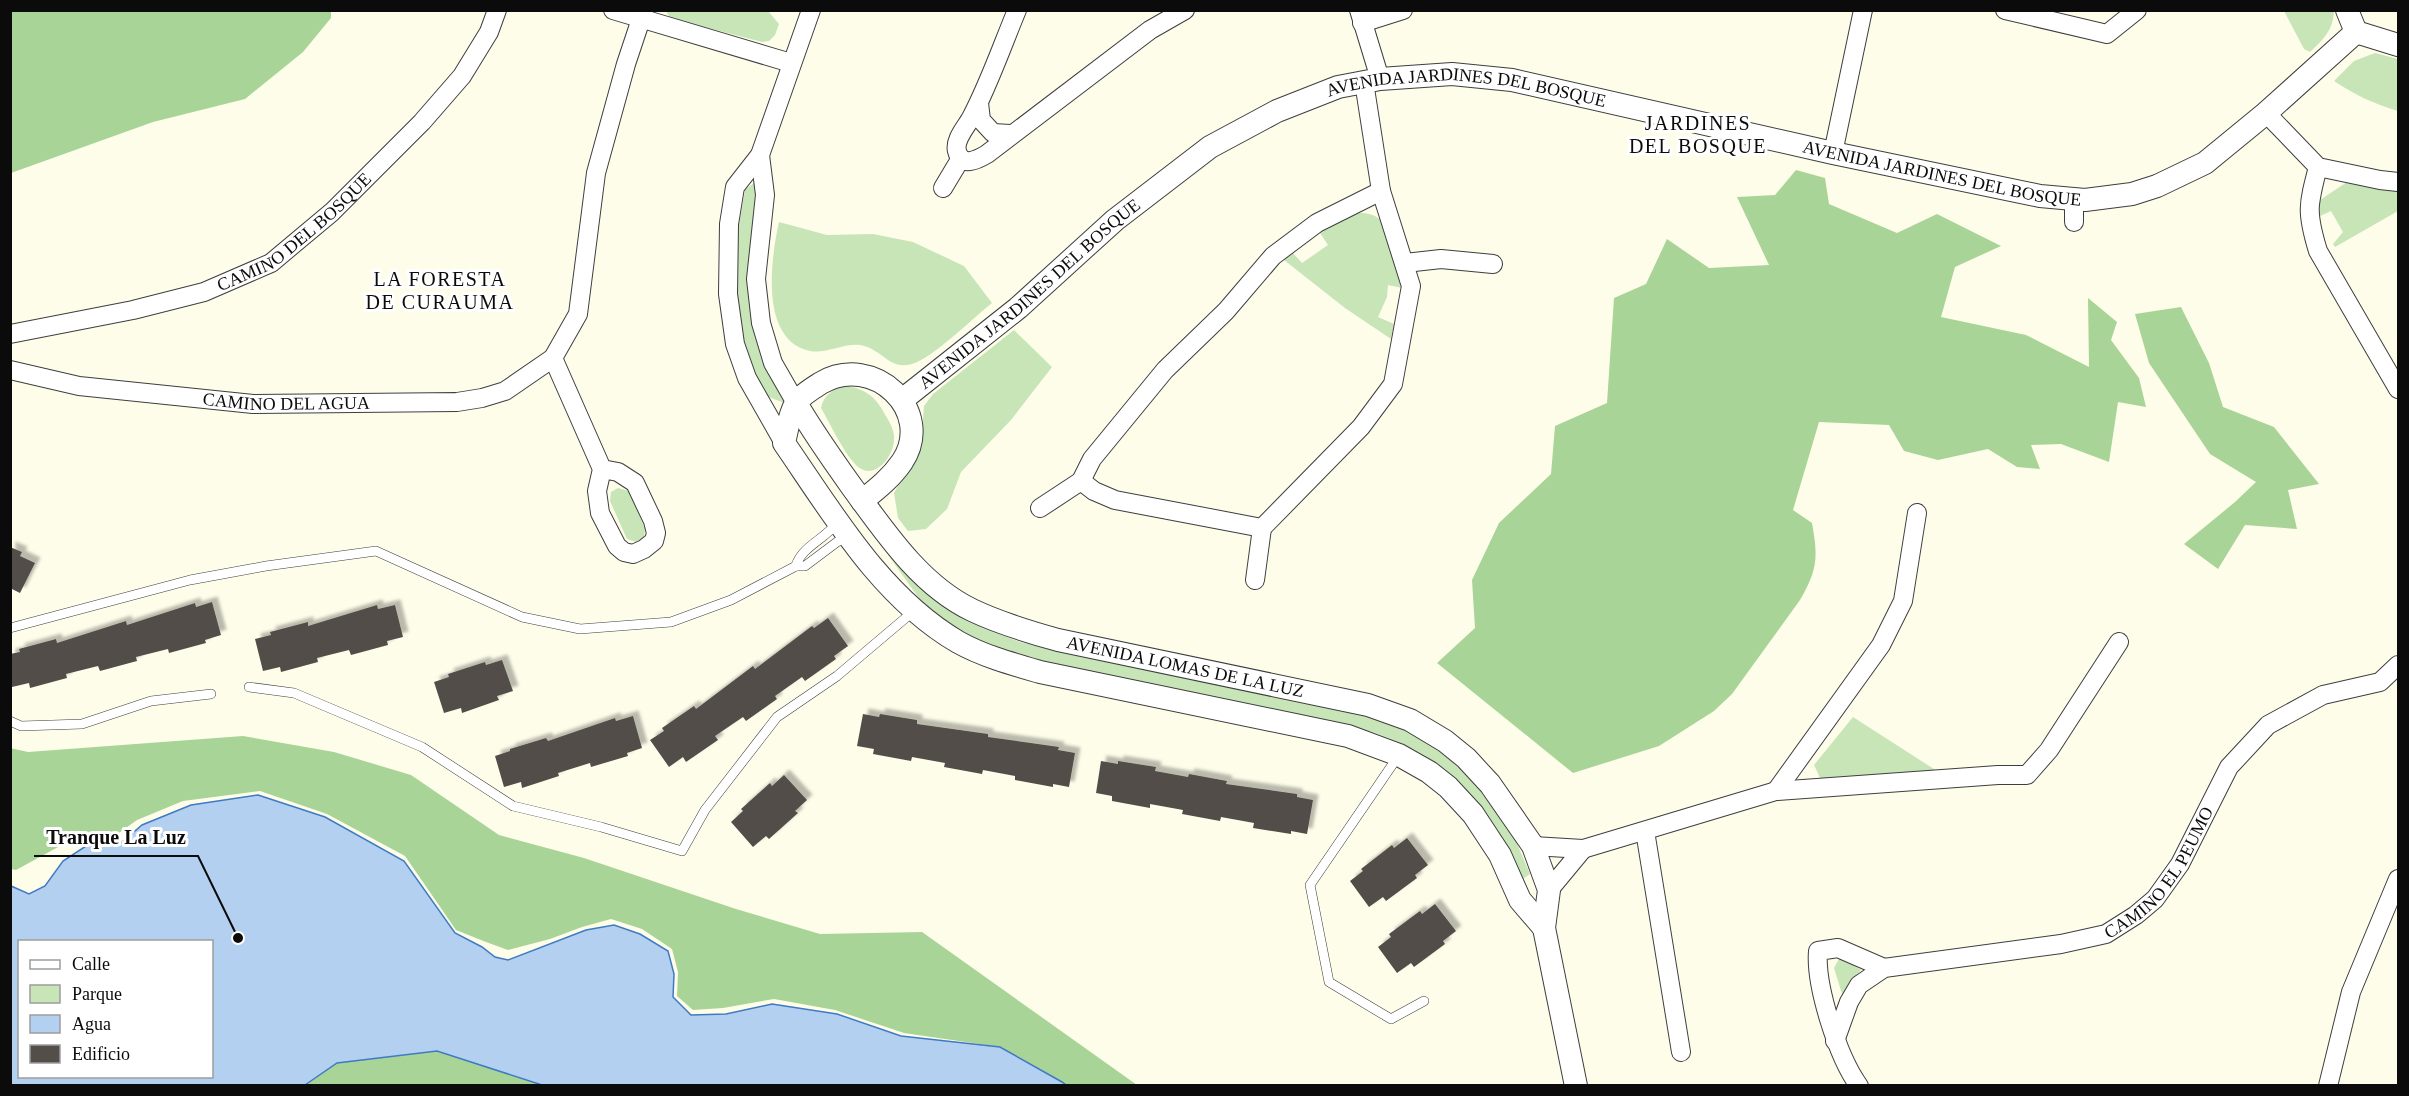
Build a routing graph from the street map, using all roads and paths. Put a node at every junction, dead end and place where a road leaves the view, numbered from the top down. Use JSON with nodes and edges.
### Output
{"nodes":[{"id":1,"x":496,"y":10,"type":"edge"},
{"id":2,"x":613,"y":10,"type":"edge"},
{"id":3,"x":1017,"y":10,"type":"edge"},
{"id":4,"x":1185,"y":10,"type":"edge"},
{"id":5,"x":1403,"y":10,"type":"edge"},
{"id":6,"x":1863,"y":10,"type":"edge"},
{"id":7,"x":2005,"y":10,"type":"edge"},
{"id":8,"x":2111,"y":10,"type":"edge"},
{"id":9,"x":2137,"y":10,"type":"edge"},
{"id":10,"x":2347,"y":10,"type":"edge"},
{"id":11,"x":807,"y":11,"type":"edge"},
{"id":12,"x":643,"y":15,"type":"edge"},
{"id":13,"x":1360,"y":17,"type":"edge"},
{"id":14,"x":2356,"y":32,"type":"junction"},
{"id":15,"x":2107,"y":33,"type":"junction"},
{"id":16,"x":2398,"y":45,"type":"edge"},
{"id":17,"x":791,"y":63,"type":"junction"},
{"id":18,"x":1372,"y":80,"type":"junction"},
{"id":19,"x":979,"y":103,"type":"junction"},
{"id":20,"x":2266,"y":114,"type":"junction"},
{"id":21,"x":1010,"y":135,"type":"junction"},
{"id":22,"x":1833,"y":153,"type":"junction"},
{"id":23,"x":760,"y":156,"type":"junction"},
{"id":24,"x":961,"y":158,"type":"junction"},
{"id":25,"x":2318,"y":167,"type":"junction"},
{"id":26,"x":2398,"y":182,"type":"edge"},
{"id":27,"x":943,"y":188,"type":"dead end"},
{"id":28,"x":1382,"y":191,"type":"junction"},
{"id":29,"x":1406,"y":263,"type":"junction"},
{"id":30,"x":1493,"y":264,"type":"dead end"},
{"id":31,"x":10,"y":334,"type":"edge"},
{"id":32,"x":553,"y":358,"type":"junction"},
{"id":33,"x":10,"y":370,"type":"edge"},
{"id":34,"x":2398,"y":389,"type":"edge"},
{"id":35,"x":902,"y":400,"type":"junction"},
{"id":36,"x":796,"y":403,"type":"junction"},
{"id":37,"x":784,"y":443,"type":"junction"},
{"id":38,"x":603,"y":469,"type":"dead end"},
{"id":39,"x":1081,"y":481,"type":"junction"},
{"id":40,"x":862,"y":501,"type":"junction"},
{"id":41,"x":1040,"y":508,"type":"dead end"},
{"id":42,"x":1917,"y":513,"type":"dead end"},
{"id":43,"x":1262,"y":528,"type":"junction"},
{"id":44,"x":844,"y":529,"type":"junction"},
{"id":45,"x":796,"y":566,"type":"junction"},
{"id":46,"x":1255,"y":580,"type":"dead end"},
{"id":47,"x":915,"y":610,"type":"junction"},
{"id":48,"x":10,"y":628,"type":"edge"},
{"id":49,"x":2119,"y":642,"type":"dead end"},
{"id":50,"x":2398,"y":665,"type":"edge"},
{"id":51,"x":2398,"y":680,"type":"edge"},
{"id":52,"x":2380,"y":682,"type":"junction"},
{"id":53,"x":249,"y":687,"type":"dead end"},
{"id":54,"x":211,"y":694,"type":"dead end"},
{"id":55,"x":10,"y":721,"type":"edge"},
{"id":56,"x":1399,"y":755,"type":"junction"},
{"id":57,"x":1776,"y":791,"type":"junction"},
{"id":58,"x":1645,"y":831,"type":"junction"},
{"id":59,"x":1533,"y":846,"type":"junction"},
{"id":60,"x":1583,"y":849,"type":"junction"},
{"id":61,"x":2398,"y":879,"type":"edge"},
{"id":62,"x":1549,"y":890,"type":"junction"},
{"id":63,"x":1544,"y":928,"type":"junction"},
{"id":64,"x":1884,"y":968,"type":"junction"},
{"id":65,"x":1424,"y":1001,"type":"dead end"},
{"id":66,"x":1835,"y":1041,"type":"junction"},
{"id":67,"x":1681,"y":1052,"type":"dead end"},
{"id":68,"x":1576,"y":1086,"type":"edge"},
{"id":69,"x":1859,"y":1086,"type":"edge"},
{"id":70,"x":2328,"y":1086,"type":"edge"}],
"edges":[{"from":1,"to":31,"type":"street","name":"CAMINO DEL BOSQUE"},
{"from":2,"to":12,"type":"street"},
{"from":3,"to":19,"type":"street"},
{"from":4,"to":21,"type":"street"},
{"from":5,"to":13,"type":"street"},
{"from":6,"to":22,"type":"street"},
{"from":7,"to":15,"type":"street"},
{"from":8,"to":15,"type":"street"},
{"from":9,"to":15,"type":"street"},
{"from":10,"to":14,"type":"street"},
{"from":11,"to":17,"type":"street","name":"AVENIDA LOMAS DE LA LUZ"},
{"from":12,"to":17,"type":"street"},
{"from":12,"to":32,"type":"street","name":"CAMINO DEL AGUA"},
{"from":13,"to":18,"type":"street"},
{"from":14,"to":16,"type":"street"},
{"from":14,"to":20,"type":"street","name":"AVENIDA JARDINES DEL BOSQUE"},
{"from":17,"to":23,"type":"street","name":"AVENIDA LOMAS DE LA LUZ"},
{"from":18,"to":22,"type":"street","name":"AVENIDA JARDINES DEL BOSQUE"},
{"from":18,"to":28,"type":"street"},
{"from":18,"to":35,"type":"street","name":"AVENIDA JARDINES DEL BOSQUE"},
{"from":19,"to":21,"type":"street"},
{"from":19,"to":24,"type":"street"},
{"from":20,"to":22,"type":"street","name":"AVENIDA JARDINES DEL BOSQUE"},
{"from":20,"to":25,"type":"street"},
{"from":21,"to":24,"type":"street"},
{"from":23,"to":36,"type":"street","name":"AVENIDA LOMAS DE LA LUZ"},
{"from":23,"to":37,"type":"street","name":"AVENIDA LOMAS DE LA LUZ"},
{"from":24,"to":27,"type":"street"},
{"from":25,"to":26,"type":"street"},
{"from":25,"to":34,"type":"street"},
{"from":28,"to":29,"type":"street"},
{"from":28,"to":39,"type":"street"},
{"from":29,"to":30,"type":"street"},
{"from":29,"to":43,"type":"street"},
{"from":32,"to":33,"type":"street","name":"CAMINO DEL AGUA"},
{"from":32,"to":38,"type":"street"},
{"from":35,"to":36,"type":"street","name":"AVENIDA JARDINES DEL BOSQUE"},
{"from":35,"to":40,"type":"street","name":"AVENIDA JARDINES DEL BOSQUE"},
{"from":36,"to":37,"type":"street"},
{"from":36,"to":40,"type":"street","name":"AVENIDA LOMAS DE LA LUZ"},
{"from":37,"to":44,"type":"street","name":"AVENIDA LOMAS DE LA LUZ"},
{"from":39,"to":41,"type":"street"},
{"from":39,"to":43,"type":"street"},
{"from":40,"to":59,"type":"street","name":"AVENIDA LOMAS DE LA LUZ"},
{"from":42,"to":57,"type":"street"},
{"from":43,"to":46,"type":"street"},
{"from":44,"to":45,"type":"lane"},
{"from":44,"to":45,"type":"lane"},
{"from":44,"to":47,"type":"street","name":"AVENIDA LOMAS DE LA LUZ"},
{"from":45,"to":48,"type":"lane"},
{"from":47,"to":53,"type":"lane"},
{"from":47,"to":56,"type":"street","name":"AVENIDA LOMAS DE LA LUZ"},
{"from":49,"to":57,"type":"street"},
{"from":50,"to":52,"type":"street"},
{"from":51,"to":52,"type":"street","name":"CAMINO EL PEUMO"},
{"from":52,"to":64,"type":"street","name":"CAMINO EL PEUMO"},
{"from":54,"to":55,"type":"lane"},
{"from":56,"to":63,"type":"street","name":"AVENIDA LOMAS DE LA LUZ"},
{"from":56,"to":65,"type":"lane"},
{"from":57,"to":58,"type":"street"},
{"from":58,"to":60,"type":"street"},
{"from":58,"to":67,"type":"street"},
{"from":59,"to":60,"type":"street"},
{"from":59,"to":62,"type":"street","name":"AVENIDA LOMAS DE LA LUZ"},
{"from":60,"to":62,"type":"street"},
{"from":61,"to":70,"type":"street"},
{"from":62,"to":63,"type":"street","name":"AVENIDA LOMAS DE LA LUZ"},
{"from":63,"to":68,"type":"street","name":"AVENIDA LOMAS DE LA LUZ"},
{"from":64,"to":66,"type":"street","name":"CAMINO EL PEUMO"},
{"from":64,"to":66,"type":"street"},
{"from":66,"to":69,"type":"street"}]}
